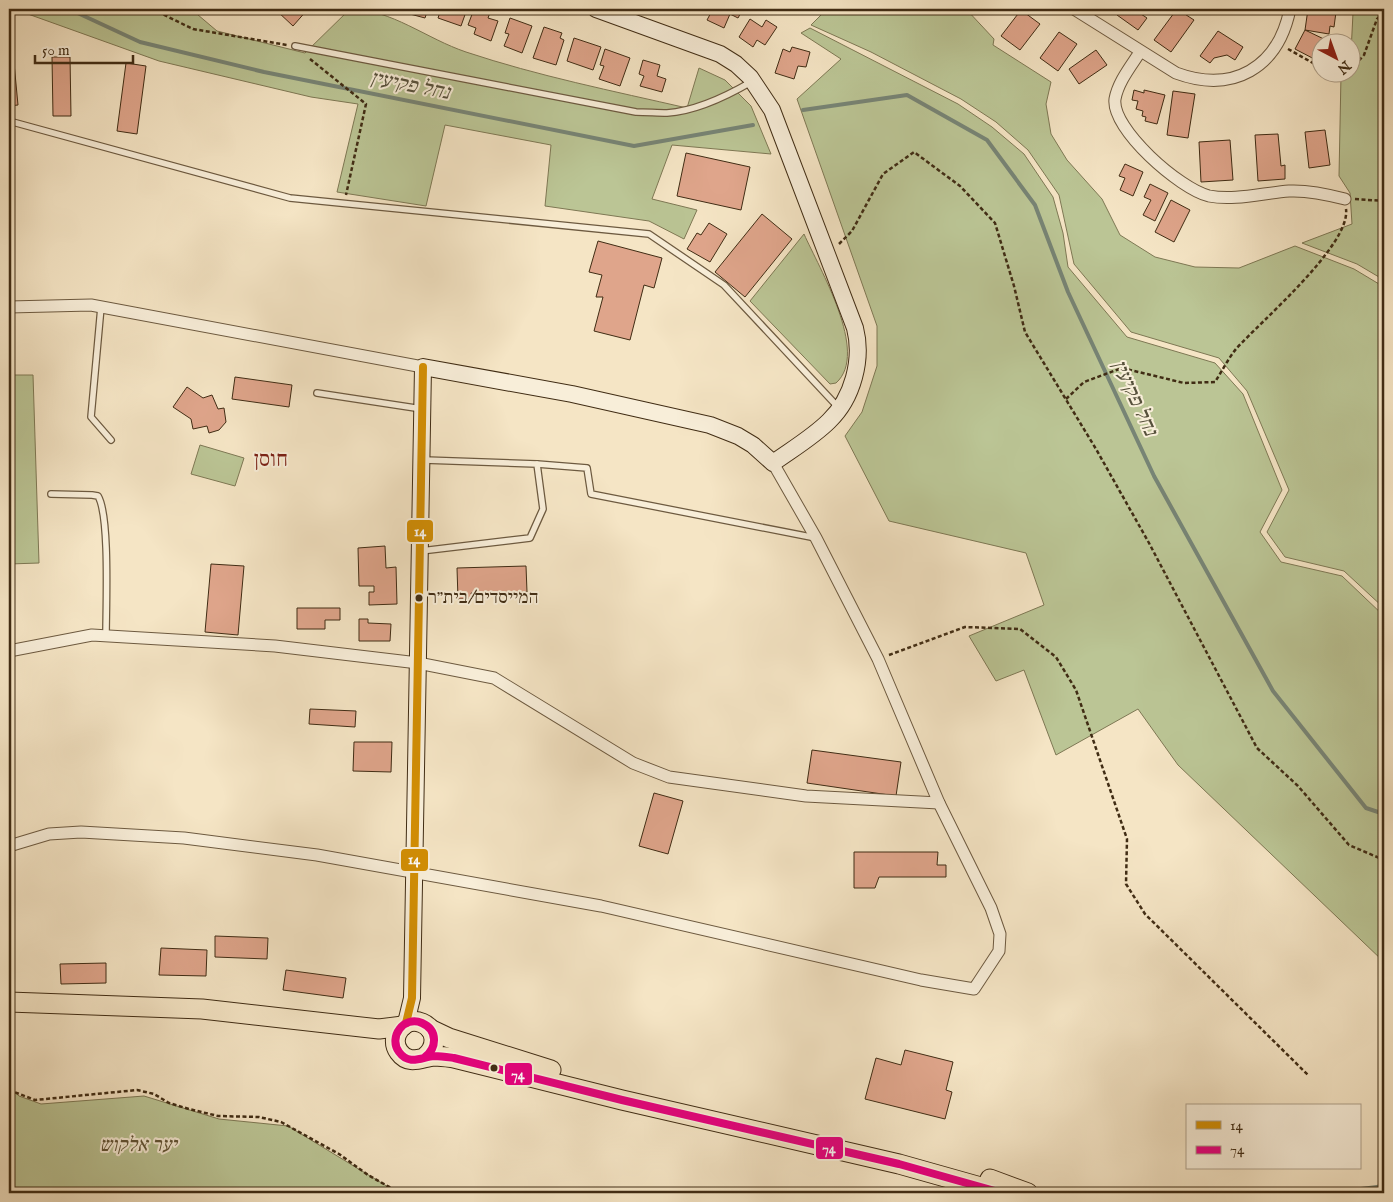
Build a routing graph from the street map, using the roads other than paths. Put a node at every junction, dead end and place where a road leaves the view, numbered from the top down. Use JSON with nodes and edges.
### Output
{"nodes":[{"id":1,"x":596,"y":9,"type":"edge"},
{"id":2,"x":1074,"y":9,"type":"edge"},
{"id":3,"x":1290,"y":9,"type":"edge"},
{"id":4,"x":295,"y":46,"type":"road end"},
{"id":5,"x":1140,"y":52,"type":"junction"},
{"id":6,"x":753,"y":81,"type":"junction"},
{"id":7,"x":9,"y":121,"type":"edge"},
{"id":8,"x":1345,"y":199,"type":"road end"},
{"id":9,"x":9,"y":306,"type":"edge"},
{"id":10,"x":101,"y":306,"type":"junction"},
{"id":11,"x":424,"y":367,"type":"junction"},
{"id":12,"x":317,"y":393,"type":"dead end"},
{"id":13,"x":839,"y":408,"type":"junction"},
{"id":14,"x":423,"y":409,"type":"junction"},
{"id":15,"x":111,"y":440,"type":"dead end"},
{"id":16,"x":422,"y":460,"type":"junction"},
{"id":17,"x":773,"y":463,"type":"junction"},
{"id":18,"x":538,"y":464,"type":"junction"},
{"id":19,"x":50,"y":494,"type":"dead end"},
{"id":20,"x":816,"y":538,"type":"junction"},
{"id":21,"x":420,"y":551,"type":"junction"},
{"id":22,"x":106,"y":636,"type":"junction"},
{"id":23,"x":9,"y":651,"type":"edge"},
{"id":24,"x":418,"y":663,"type":"junction"},
{"id":25,"x":939,"y":803,"type":"junction"},
{"id":26,"x":9,"y":846,"type":"edge"},
{"id":27,"x":415,"y":873,"type":"junction"},
{"id":28,"x":412,"y":998,"type":"junction"},
{"id":29,"x":9,"y":1002,"type":"edge"},
{"id":30,"x":9,"y":1013,"type":"edge"},
{"id":31,"x":405,"y":1024,"type":"junction"},
{"id":32,"x":428,"y":1026,"type":"junction"},
{"id":33,"x":398,"y":1050,"type":"junction"},
{"id":34,"x":425,"y":1058,"type":"junction"},
{"id":35,"x":1002,"y":1193,"type":"edge"},
{"id":36,"x":1028,"y":1193,"type":"edge"}],
"edges":[{"from":1,"to":6,"type":"street"},
{"from":2,"to":5,"type":"street"},
{"from":3,"to":5,"type":"street"},
{"from":4,"to":6,"type":"lane"},
{"from":5,"to":8,"type":"street"},
{"from":6,"to":13,"type":"street"},
{"from":7,"to":13,"type":"lane"},
{"from":9,"to":10,"type":"street"},
{"from":10,"to":11,"type":"street"},
{"from":10,"to":15,"type":"lane"},
{"from":11,"to":14,"type":"street"},
{"from":11,"to":17,"type":"street"},
{"from":12,"to":14,"type":"lane"},
{"from":13,"to":17,"type":"street"},
{"from":14,"to":16,"type":"street"},
{"from":16,"to":18,"type":"lane"},
{"from":16,"to":21,"type":"street"},
{"from":17,"to":20,"type":"street"},
{"from":18,"to":20,"type":"lane"},
{"from":18,"to":21,"type":"lane"},
{"from":19,"to":22,"type":"lane"},
{"from":20,"to":25,"type":"street"},
{"from":21,"to":24,"type":"street"},
{"from":22,"to":23,"type":"street"},
{"from":22,"to":24,"type":"street"},
{"from":24,"to":25,"type":"street"},
{"from":24,"to":27,"type":"street"},
{"from":25,"to":27,"type":"street"},
{"from":26,"to":27,"type":"street"},
{"from":27,"to":28,"type":"street"},
{"from":28,"to":31,"type":"street"},
{"from":28,"to":32,"type":"street"},
{"from":29,"to":31,"type":"main road"},
{"from":30,"to":33,"type":"main road"},
{"from":31,"to":32,"type":"main road"},
{"from":31,"to":33,"type":"main road"},
{"from":32,"to":34,"type":"main road"},
{"from":32,"to":36,"type":"main road"},
{"from":33,"to":34,"type":"main road"},
{"from":34,"to":35,"type":"main road"}]}
